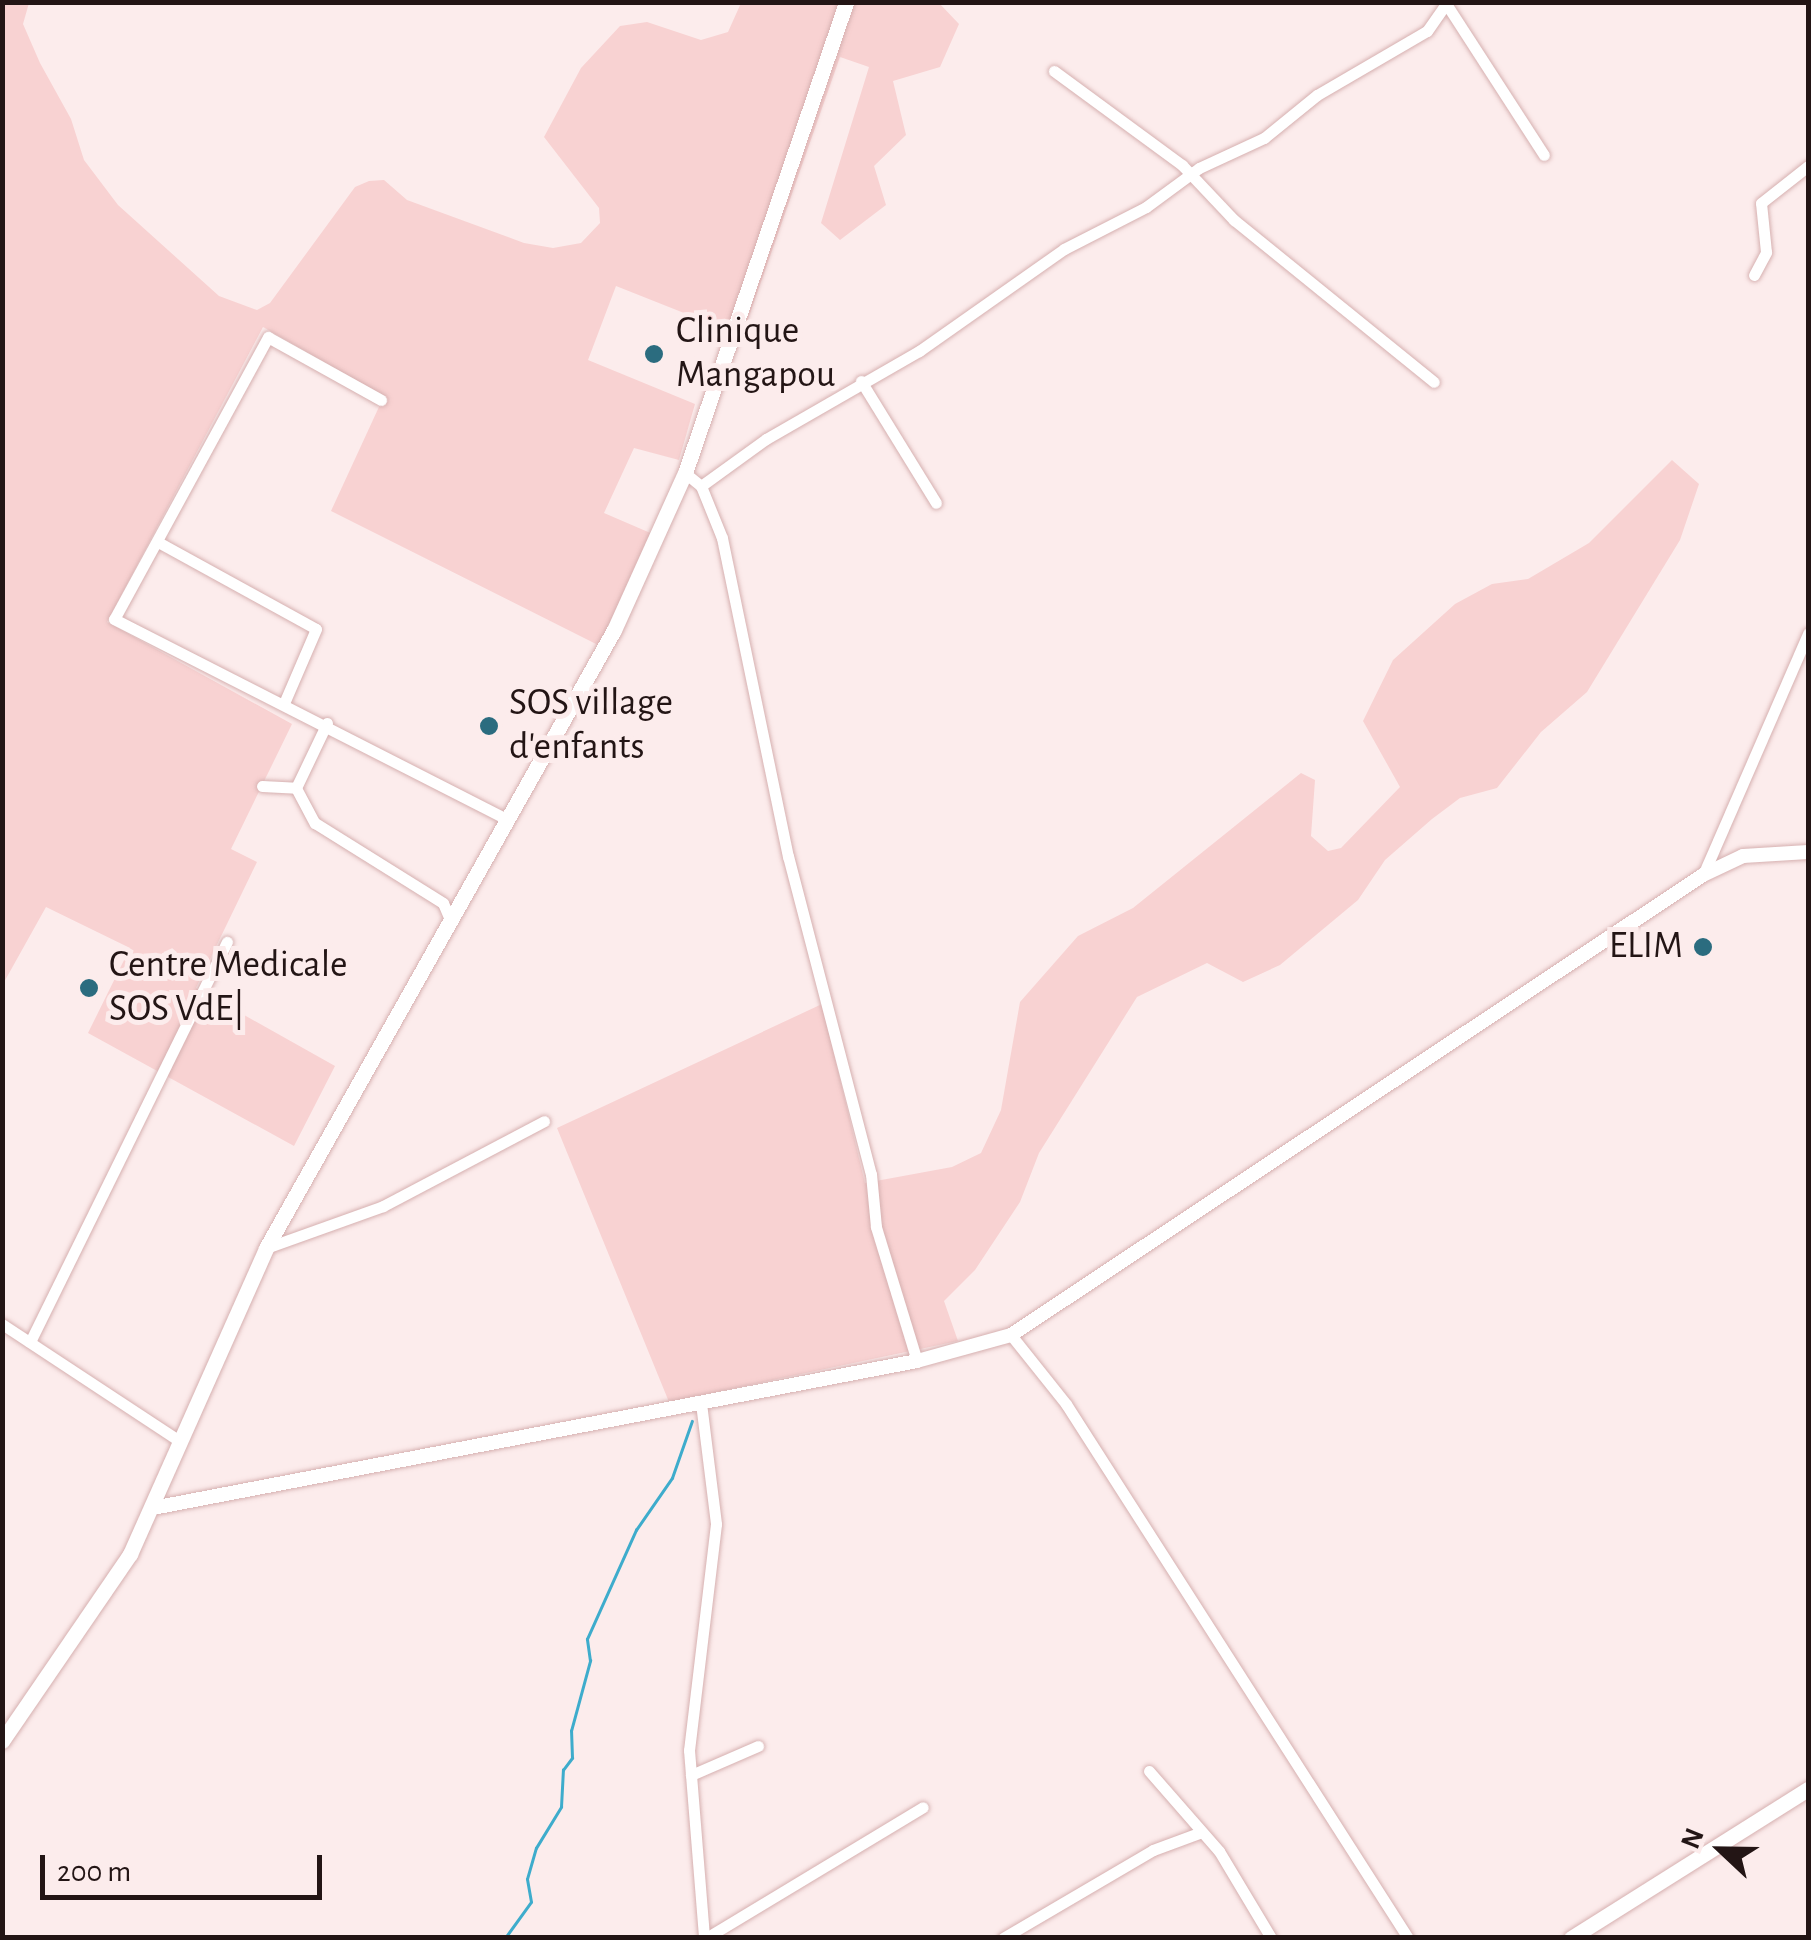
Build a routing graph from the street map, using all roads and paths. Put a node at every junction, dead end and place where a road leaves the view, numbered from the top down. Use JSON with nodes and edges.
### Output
{"nodes":[{"id":1,"x":846,"y":2,"type":"edge"},
{"id":2,"x":1446,"y":3,"type":"edge"},
{"id":3,"x":1054,"y":71,"type":"dead end"},
{"id":4,"x":1544,"y":155,"type":"dead end"},
{"id":5,"x":1808,"y":166,"type":"edge"},
{"id":6,"x":1189,"y":176,"type":"junction"},
{"id":7,"x":1754,"y":275,"type":"dead end"},
{"id":8,"x":862,"y":380,"type":"junction"},
{"id":9,"x":1434,"y":382,"type":"dead end"},
{"id":10,"x":381,"y":400,"type":"dead end"},
{"id":11,"x":685,"y":473,"type":"junction"},
{"id":12,"x":700,"y":486,"type":"junction"},
{"id":13,"x":936,"y":503,"type":"dead end"},
{"id":14,"x":158,"y":542,"type":"junction"},
{"id":15,"x":1808,"y":633,"type":"edge"},
{"id":16,"x":285,"y":701,"type":"junction"},
{"id":17,"x":327,"y":724,"type":"junction"},
{"id":18,"x":262,"y":786,"type":"dead end"},
{"id":19,"x":296,"y":788,"type":"junction"},
{"id":20,"x":509,"y":820,"type":"junction"},
{"id":21,"x":1808,"y":852,"type":"edge"},
{"id":22,"x":1703,"y":875,"type":"junction"},
{"id":23,"x":451,"y":926,"type":"junction"},
{"id":24,"x":226,"y":942,"type":"dead end"},
{"id":25,"x":544,"y":1121,"type":"dead end"},
{"id":26,"x":266,"y":1248,"type":"junction"},
{"id":27,"x":2,"y":1324,"type":"edge"},
{"id":28,"x":1011,"y":1335,"type":"junction"},
{"id":29,"x":30,"y":1342,"type":"junction"},
{"id":30,"x":917,"y":1361,"type":"junction"},
{"id":31,"x":701,"y":1403,"type":"junction"},
{"id":32,"x":178,"y":1440,"type":"junction"},
{"id":33,"x":152,"y":1508,"type":"junction"},
{"id":34,"x":2,"y":1741,"type":"edge"},
{"id":35,"x":758,"y":1746,"type":"dead end"},
{"id":36,"x":1149,"y":1771,"type":"dead end"},
{"id":37,"x":691,"y":1774,"type":"junction"},
{"id":38,"x":1808,"y":1789,"type":"edge"},
{"id":39,"x":923,"y":1807,"type":"dead end"},
{"id":40,"x":1200,"y":1833,"type":"junction"},
{"id":41,"x":706,"y":1938,"type":"edge"},
{"id":42,"x":1004,"y":1938,"type":"edge"},
{"id":43,"x":1272,"y":1938,"type":"edge"},
{"id":44,"x":1408,"y":1938,"type":"edge"},
{"id":45,"x":1571,"y":1938,"type":"edge"}],
"edges":[{"from":1,"to":11,"type":"main road"},
{"from":2,"to":4,"type":"street"},
{"from":2,"to":6,"type":"street"},
{"from":3,"to":6,"type":"street"},
{"from":5,"to":7,"type":"street"},
{"from":6,"to":8,"type":"street"},
{"from":6,"to":9,"type":"street"},
{"from":8,"to":12,"type":"street"},
{"from":8,"to":13,"type":"street"},
{"from":10,"to":14,"type":"street"},
{"from":11,"to":12,"type":"street"},
{"from":11,"to":20,"type":"main road"},
{"from":12,"to":30,"type":"street"},
{"from":14,"to":16,"type":"street"},
{"from":14,"to":16,"type":"street"},
{"from":15,"to":22,"type":"street"},
{"from":16,"to":17,"type":"street"},
{"from":17,"to":19,"type":"street"},
{"from":17,"to":20,"type":"street"},
{"from":18,"to":19,"type":"street"},
{"from":19,"to":23,"type":"street"},
{"from":20,"to":23,"type":"main road"},
{"from":21,"to":22,"type":"street"},
{"from":22,"to":28,"type":"street"},
{"from":23,"to":26,"type":"main road"},
{"from":24,"to":29,"type":"street"},
{"from":25,"to":26,"type":"street"},
{"from":26,"to":32,"type":"main road"},
{"from":27,"to":29,"type":"street"},
{"from":28,"to":30,"type":"street"},
{"from":28,"to":44,"type":"street"},
{"from":29,"to":32,"type":"street"},
{"from":30,"to":31,"type":"street"},
{"from":31,"to":33,"type":"street"},
{"from":31,"to":37,"type":"street"},
{"from":32,"to":33,"type":"main road"},
{"from":33,"to":34,"type":"main road"},
{"from":35,"to":37,"type":"street"},
{"from":36,"to":40,"type":"street"},
{"from":37,"to":41,"type":"street"},
{"from":38,"to":45,"type":"main road"},
{"from":39,"to":41,"type":"street"},
{"from":40,"to":42,"type":"street"},
{"from":40,"to":43,"type":"street"}]}
